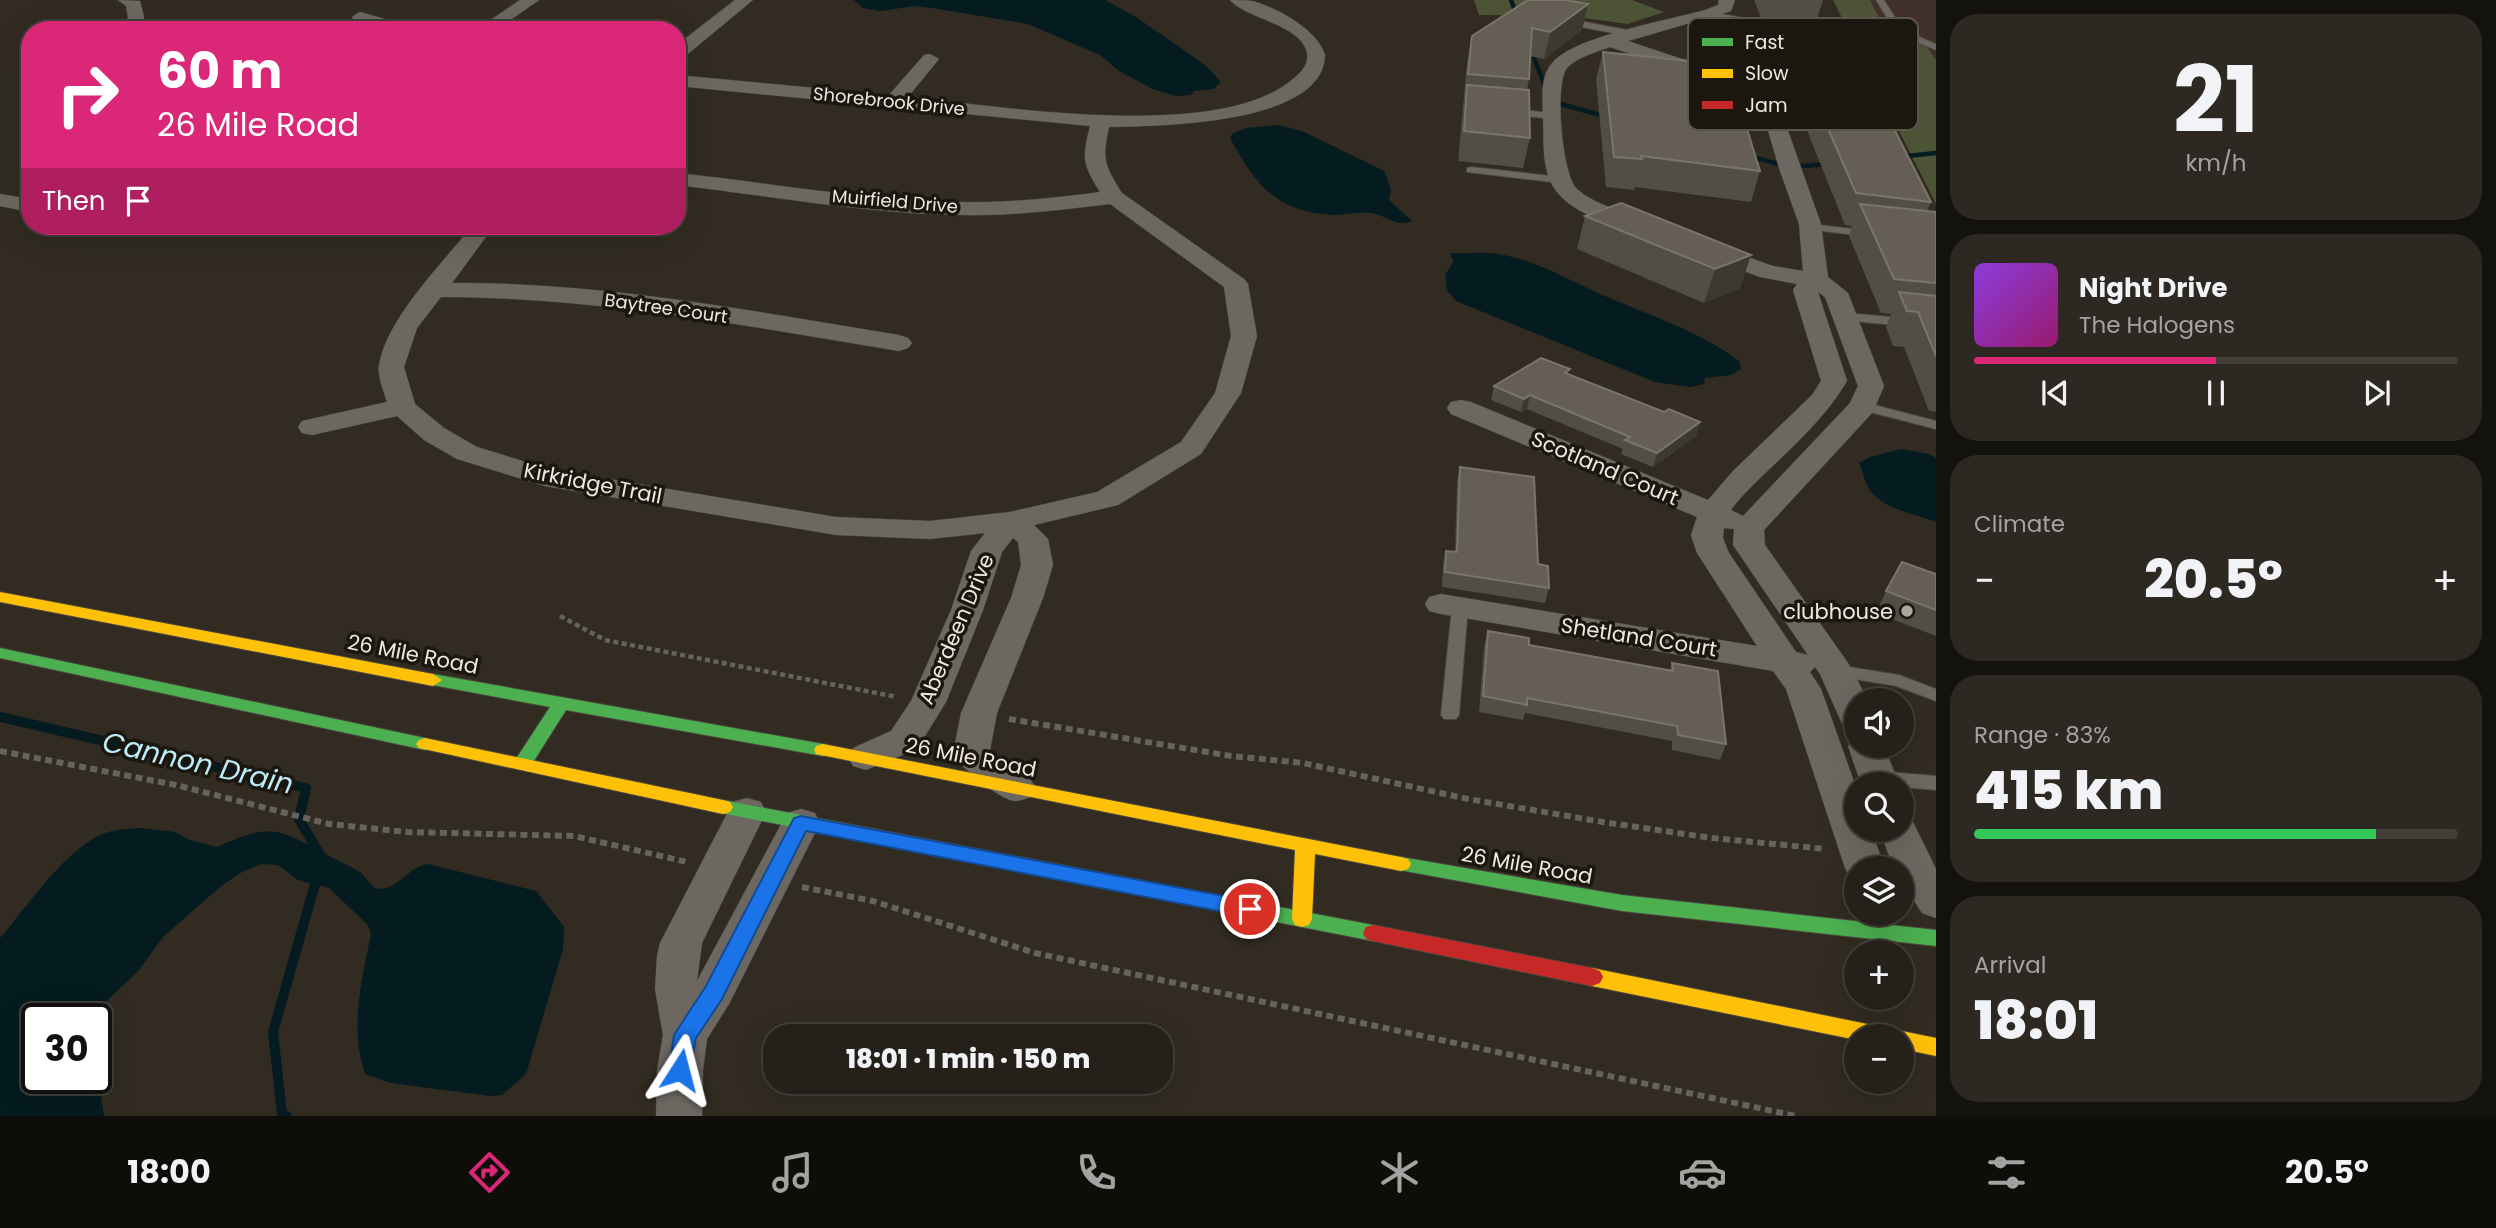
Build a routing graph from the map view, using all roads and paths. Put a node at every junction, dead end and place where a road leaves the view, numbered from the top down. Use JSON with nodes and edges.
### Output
{"nodes":[{"id":1,"x":126,"y":0,"type":"edge"},
{"id":2,"x":531,"y":0,"type":"edge"},
{"id":3,"x":1727,"y":0,"type":"edge"},
{"id":4,"x":1880,"y":0,"type":"edge"},
{"id":5,"x":716,"y":1,"type":"edge"},
{"id":6,"x":1243,"y":1,"type":"edge"},
{"id":7,"x":743,"y":2,"type":"edge"},
{"id":8,"x":1711,"y":14,"type":"junction"},
{"id":9,"x":360,"y":17,"type":"dead end"},
{"id":10,"x":1550,"y":18,"type":"edge"},
{"id":11,"x":1697,"y":18,"type":"edge"},
{"id":12,"x":1730,"y":18,"type":"edge"},
{"id":13,"x":1891,"y":18,"type":"edge"},
{"id":14,"x":135,"y":21,"type":"edge"},
{"id":15,"x":373,"y":21,"type":"edge"},
{"id":16,"x":498,"y":21,"type":"edge"},
{"id":17,"x":1688,"y":21,"type":"edge"},
{"id":18,"x":1638,"y":35,"type":"junction"},
{"id":19,"x":1918,"y":40,"type":"edge"},
{"id":20,"x":1613,"y":42,"type":"junction"},
{"id":21,"x":686,"y":47,"type":"edge"},
{"id":22,"x":1936,"y":47,"type":"edge"},
{"id":23,"x":930,"y":59,"type":"dead end"},
{"id":24,"x":1688,"y":67,"type":"edge"},
{"id":25,"x":686,"y":80,"type":"edge"},
{"id":26,"x":894,"y":102,"type":"junction"},
{"id":27,"x":1499,"y":111,"type":"edge"},
{"id":28,"x":1553,"y":116,"type":"junction"},
{"id":29,"x":1101,"y":121,"type":"junction"},
{"id":30,"x":1778,"y":130,"type":"edge"},
{"id":31,"x":1471,"y":170,"type":"dead end"},
{"id":32,"x":686,"y":180,"type":"edge"},
{"id":33,"x":1561,"y":180,"type":"junction"},
{"id":34,"x":1114,"y":197,"type":"junction"},
{"id":35,"x":0,"y":200,"type":"edge"},
{"id":36,"x":21,"y":204,"type":"edge"},
{"id":37,"x":1810,"y":228,"type":"junction"},
{"id":38,"x":1659,"y":232,"type":"edge"},
{"id":39,"x":476,"y":235,"type":"edge"},
{"id":40,"x":1878,"y":235,"type":"edge"},
{"id":41,"x":1684,"y":242,"type":"edge"},
{"id":42,"x":1816,"y":280,"type":"junction"},
{"id":43,"x":431,"y":290,"type":"junction"},
{"id":44,"x":1813,"y":314,"type":"junction"},
{"id":45,"x":1846,"y":317,"type":"junction"},
{"id":46,"x":1936,"y":325,"type":"edge"},
{"id":47,"x":899,"y":343,"type":"dead end"},
{"id":48,"x":1828,"y":397,"type":"junction"},
{"id":49,"x":402,"y":407,"type":"junction"},
{"id":50,"x":1863,"y":407,"type":"junction"},
{"id":51,"x":1461,"y":408,"type":"dead end"},
{"id":52,"x":1936,"y":425,"type":"edge"},
{"id":53,"x":312,"y":427,"type":"dead end"},
{"id":54,"x":1712,"y":513,"type":"junction"},
{"id":55,"x":1010,"y":522,"type":"junction"},
{"id":56,"x":1749,"y":528,"type":"junction"},
{"id":57,"x":0,"y":597,"type":"edge"},
{"id":58,"x":1450,"y":606,"type":"joint"},
{"id":59,"x":967,"y":610,"type":"junction"},
{"id":60,"x":560,"y":616,"type":"dead end"},
{"id":61,"x":1019,"y":617,"type":"junction"},
{"id":62,"x":0,"y":653,"type":"edge"},
{"id":63,"x":1787,"y":661,"type":"junction"},
{"id":64,"x":1836,"y":671,"type":"junction"},
{"id":65,"x":1846,"y":688,"type":"edge"},
{"id":66,"x":1936,"y":695,"type":"edge"},
{"id":67,"x":928,"y":702,"type":"junction"},
{"id":68,"x":561,"y":704,"type":"junction"},
{"id":69,"x":979,"y":713,"type":"junction"},
{"id":70,"x":1450,"y":715,"type":"dead end"},
{"id":71,"x":0,"y":751,"type":"edge"},
{"id":72,"x":866,"y":757,"type":"junction"},
{"id":73,"x":523,"y":762,"type":"junction"},
{"id":74,"x":1874,"y":769,"type":"edge"},
{"id":75,"x":1936,"y":783,"type":"edge"},
{"id":76,"x":1017,"y":788,"type":"junction"},
{"id":77,"x":747,"y":812,"type":"junction"},
{"id":78,"x":801,"y":823,"type":"junction"},
{"id":79,"x":1903,"y":842,"type":"edge"},
{"id":80,"x":1305,"y":847,"type":"junction"},
{"id":81,"x":1861,"y":856,"type":"edge"},
{"id":82,"x":1844,"y":857,"type":"edge"},
{"id":83,"x":691,"y":864,"type":"dead end"},
{"id":84,"x":799,"y":886,"type":"dead end"},
{"id":85,"x":1936,"y":902,"type":"edge"},
{"id":86,"x":1302,"y":919,"type":"junction"},
{"id":87,"x":1844,"y":920,"type":"edge"},
{"id":88,"x":1882,"y":926,"type":"edge"},
{"id":89,"x":1936,"y":938,"type":"edge"},
{"id":90,"x":1844,"y":1028,"type":"edge"},
{"id":91,"x":685,"y":1035,"type":"junction"},
{"id":92,"x":1914,"y":1042,"type":"edge"},
{"id":93,"x":1936,"y":1047,"type":"edge"},
{"id":94,"x":679,"y":1116,"type":"edge"},
{"id":95,"x":1796,"y":1116,"type":"edge"}],
"edges":[{"from":1,"to":14,"type":"street"},
{"from":2,"to":16,"type":"street"},
{"from":3,"to":8,"type":"street"},
{"from":4,"to":13,"type":"lane"},
{"from":5,"to":7,"type":"street"},
{"from":6,"to":29,"type":"street","name":"Shorebrook Drive"},
{"from":7,"to":21,"type":"street"},
{"from":8,"to":11,"type":"street"},
{"from":8,"to":12,"type":"lane"},
{"from":9,"to":15,"type":"street"},
{"from":10,"to":18,"type":"lane"},
{"from":17,"to":18,"type":"street"},
{"from":18,"to":20,"type":"street"},
{"from":19,"to":22,"type":"lane"},
{"from":20,"to":24,"type":"street"},
{"from":20,"to":28,"type":"street"},
{"from":23,"to":26,"type":"street"},
{"from":25,"to":26,"type":"street","name":"Shorebrook Drive"},
{"from":26,"to":29,"type":"street","name":"Shorebrook Drive"},
{"from":27,"to":28,"type":"lane"},
{"from":28,"to":33,"type":"street"},
{"from":29,"to":34,"type":"street"},
{"from":30,"to":37,"type":"street"},
{"from":31,"to":33,"type":"lane"},
{"from":32,"to":34,"type":"street","name":"Muirfield Drive"},
{"from":33,"to":38,"type":"street"},
{"from":34,"to":55,"type":"street"},
{"from":35,"to":36,"type":"street"},
{"from":37,"to":40,"type":"lane"},
{"from":37,"to":42,"type":"street"},
{"from":39,"to":43,"type":"street"},
{"from":41,"to":42,"type":"street"},
{"from":42,"to":44,"type":"street"},
{"from":42,"to":45,"type":"street"},
{"from":43,"to":47,"type":"street","name":"Baytree Court"},
{"from":43,"to":49,"type":"street"},
{"from":44,"to":45,"type":"street"},
{"from":44,"to":48,"type":"street"},
{"from":45,"to":46,"type":"lane"},
{"from":45,"to":50,"type":"street"},
{"from":48,"to":50,"type":"street"},
{"from":48,"to":54,"type":"street"},
{"from":49,"to":53,"type":"street"},
{"from":49,"to":55,"type":"street","name":"Kirkridge Trail"},
{"from":50,"to":52,"type":"lane"},
{"from":50,"to":56,"type":"street"},
{"from":51,"to":54,"type":"street","name":"Scotland Court"},
{"from":54,"to":56,"type":"street","name":"Scotland Court"},
{"from":54,"to":63,"type":"street"},
{"from":55,"to":59,"type":"street","name":"Aberdeen Drive"},
{"from":55,"to":61,"type":"street"},
{"from":56,"to":64,"type":"street"},
{"from":57,"to":68,"type":"main road","name":"26 Mile Road"},
{"from":58,"to":63,"type":"street","name":"Shetland Court"},
{"from":58,"to":70,"type":"lane"},
{"from":59,"to":61,"type":"street"},
{"from":59,"to":67,"type":"street","name":"Aberdeen Drive"},
{"from":60,"to":67,"type":"path"},
{"from":61,"to":69,"type":"street"},
{"from":62,"to":73,"type":"main road"},
{"from":63,"to":64,"type":"street","name":"Shetland Court"},
{"from":63,"to":81,"type":"street"},
{"from":64,"to":65,"type":"street"},
{"from":64,"to":66,"type":"lane"},
{"from":67,"to":72,"type":"street","name":"Aberdeen Drive"},
{"from":68,"to":72,"type":"main road","name":"26 Mile Road"},
{"from":68,"to":73,"type":"main road"},
{"from":69,"to":76,"type":"street"},
{"from":69,"to":82,"type":"path"},
{"from":71,"to":83,"type":"path"},
{"from":72,"to":76,"type":"main road","name":"26 Mile Road"},
{"from":73,"to":77,"type":"main road"},
{"from":74,"to":75,"type":"lane"},
{"from":76,"to":80,"type":"main road","name":"26 Mile Road"},
{"from":77,"to":78,"type":"main road"},
{"from":77,"to":91,"type":"street"},
{"from":78,"to":86,"type":"main road"},
{"from":78,"to":91,"type":"street"},
{"from":79,"to":85,"type":"street"},
{"from":80,"to":86,"type":"main road"},
{"from":80,"to":87,"type":"main road","name":"26 Mile Road"},
{"from":84,"to":95,"type":"path"},
{"from":86,"to":90,"type":"main road"},
{"from":88,"to":89,"type":"main road","name":"26 Mile Road"},
{"from":91,"to":94,"type":"street"},
{"from":92,"to":93,"type":"main road"}]}
